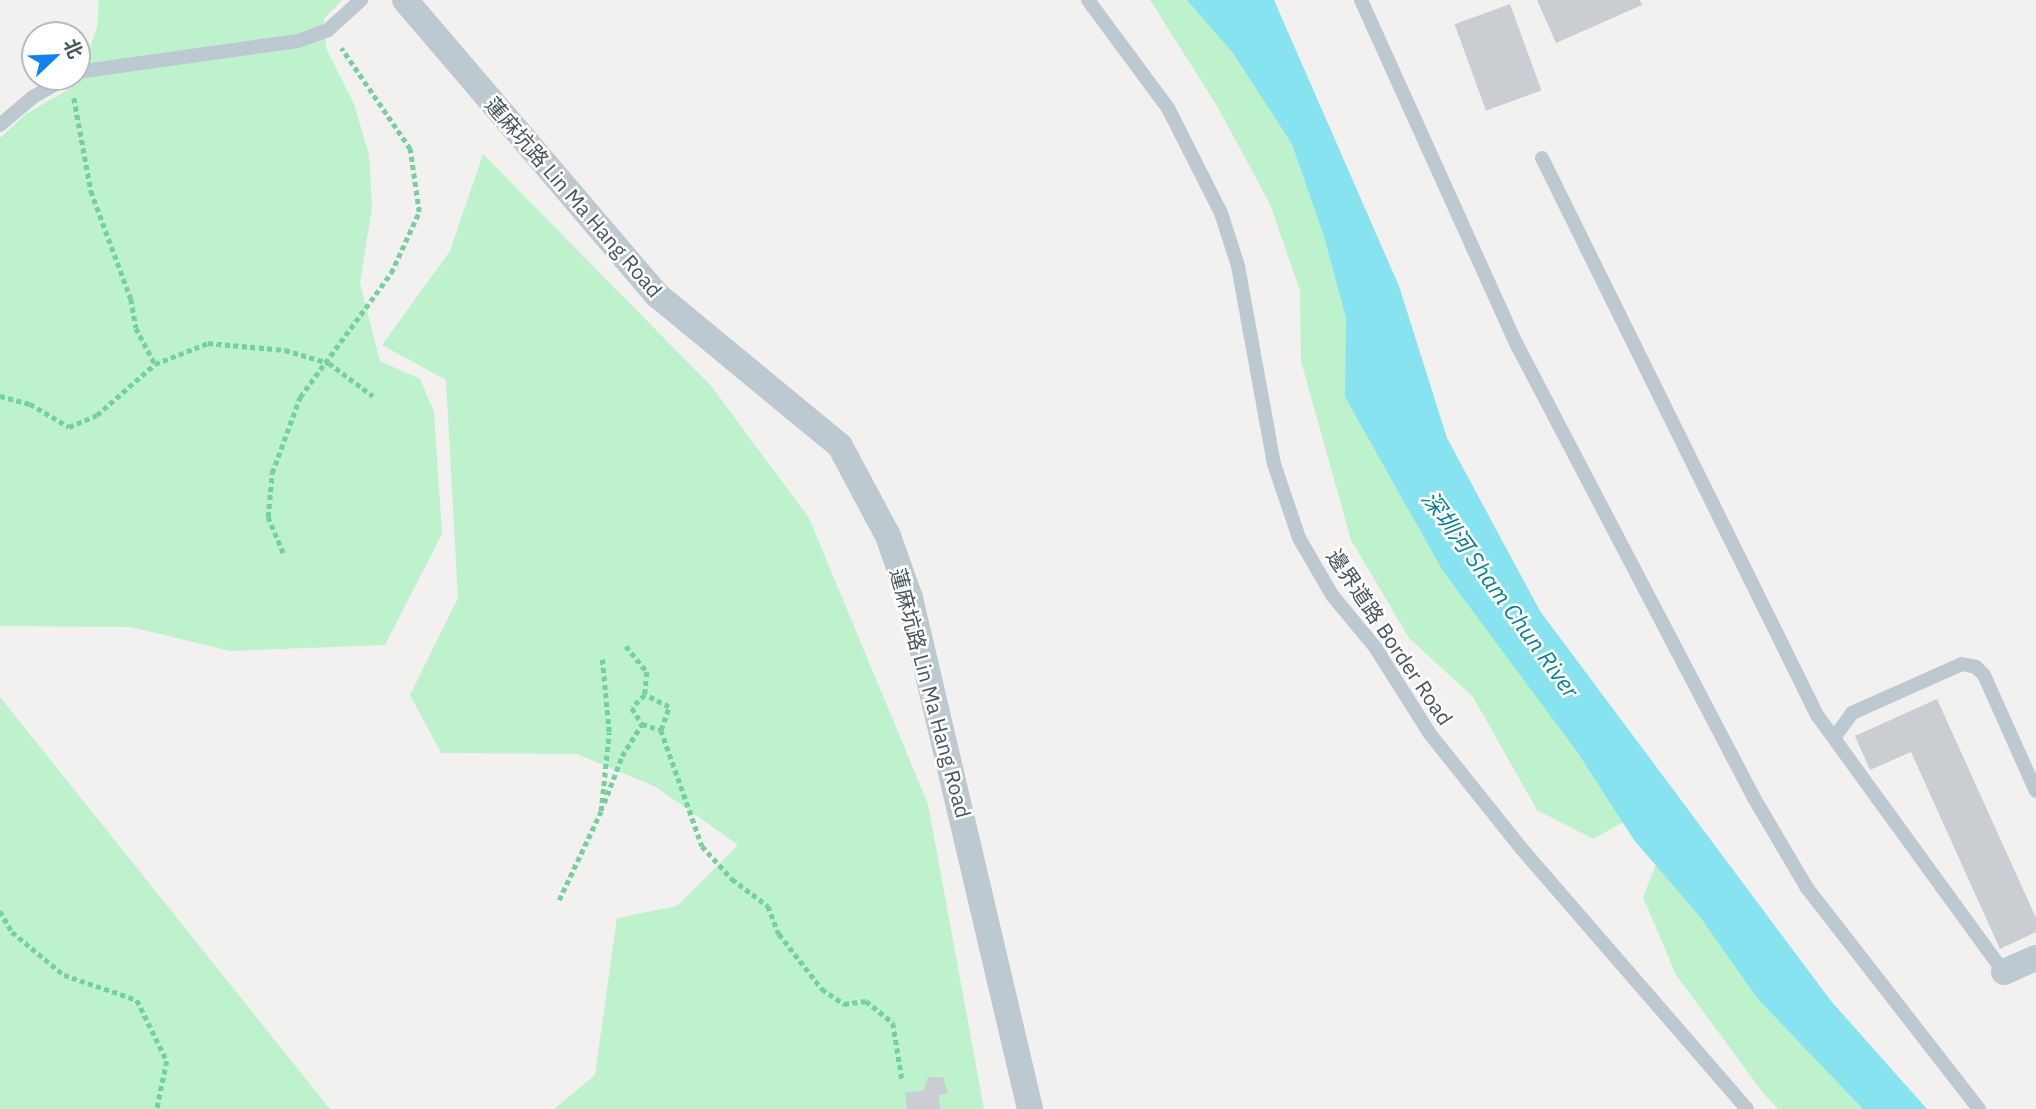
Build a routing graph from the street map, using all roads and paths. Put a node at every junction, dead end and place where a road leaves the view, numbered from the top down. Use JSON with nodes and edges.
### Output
{"nodes":[{"id":1,"x":361,"y":0,"type":"edge"},
{"id":2,"x":405,"y":0,"type":"edge"},
{"id":3,"x":1088,"y":0,"type":"edge"},
{"id":4,"x":1361,"y":0,"type":"edge"},
{"id":5,"x":328,"y":30,"type":"junction"},
{"id":6,"x":91,"y":70,"type":"edge"},
{"id":7,"x":44,"y":91,"type":"edge"},
{"id":8,"x":72,"y":91,"type":"edge"},
{"id":9,"x":0,"y":125,"type":"edge"},
{"id":10,"x":1542,"y":158,"type":"dead end"},
{"id":11,"x":329,"y":363,"type":"junction"},
{"id":12,"x":155,"y":364,"type":"junction"},
{"id":13,"x":0,"y":396,"type":"edge"},
{"id":14,"x":373,"y":396,"type":"dead end"},
{"id":15,"x":283,"y":553,"type":"dead end"},
{"id":16,"x":626,"y":646,"type":"dead end"},
{"id":17,"x":602,"y":657,"type":"dead end"},
{"id":18,"x":645,"y":695,"type":"junction"},
{"id":19,"x":642,"y":724,"type":"junction"},
{"id":20,"x":662,"y":730,"type":"junction"},
{"id":21,"x":1834,"y":738,"type":"junction"},
{"id":22,"x":2036,"y":791,"type":"edge"},
{"id":23,"x":601,"y":811,"type":"junction"},
{"id":24,"x":559,"y":900,"type":"dead end"},
{"id":25,"x":0,"y":911,"type":"edge"},
{"id":26,"x":2036,"y":958,"type":"edge"},
{"id":27,"x":2004,"y":972,"type":"joint"},
{"id":28,"x":902,"y":1079,"type":"dead end"},
{"id":29,"x":157,"y":1109,"type":"edge"},
{"id":30,"x":1030,"y":1109,"type":"edge"},
{"id":31,"x":1747,"y":1109,"type":"edge"},
{"id":32,"x":1979,"y":1109,"type":"edge"}],
"edges":[{"from":1,"to":5,"type":"lane"},
{"from":2,"to":30,"type":"street","name":"蓮麻坑路 Lin Ma Hang Road"},
{"from":3,"to":31,"type":"lane","name":"邊界道路 Border Road"},
{"from":4,"to":32,"type":"lane"},
{"from":5,"to":6,"type":"lane"},
{"from":5,"to":11,"type":"path"},
{"from":7,"to":9,"type":"lane"},
{"from":8,"to":12,"type":"path"},
{"from":10,"to":21,"type":"lane"},
{"from":11,"to":12,"type":"path"},
{"from":11,"to":14,"type":"path"},
{"from":11,"to":15,"type":"path"},
{"from":12,"to":13,"type":"path"},
{"from":16,"to":18,"type":"path"},
{"from":17,"to":23,"type":"path"},
{"from":18,"to":19,"type":"path"},
{"from":18,"to":20,"type":"path"},
{"from":19,"to":20,"type":"path"},
{"from":19,"to":23,"type":"path"},
{"from":20,"to":28,"type":"path"},
{"from":21,"to":22,"type":"lane"},
{"from":21,"to":27,"type":"lane"},
{"from":23,"to":24,"type":"path"},
{"from":25,"to":29,"type":"path"},
{"from":26,"to":27,"type":"street"}]}
